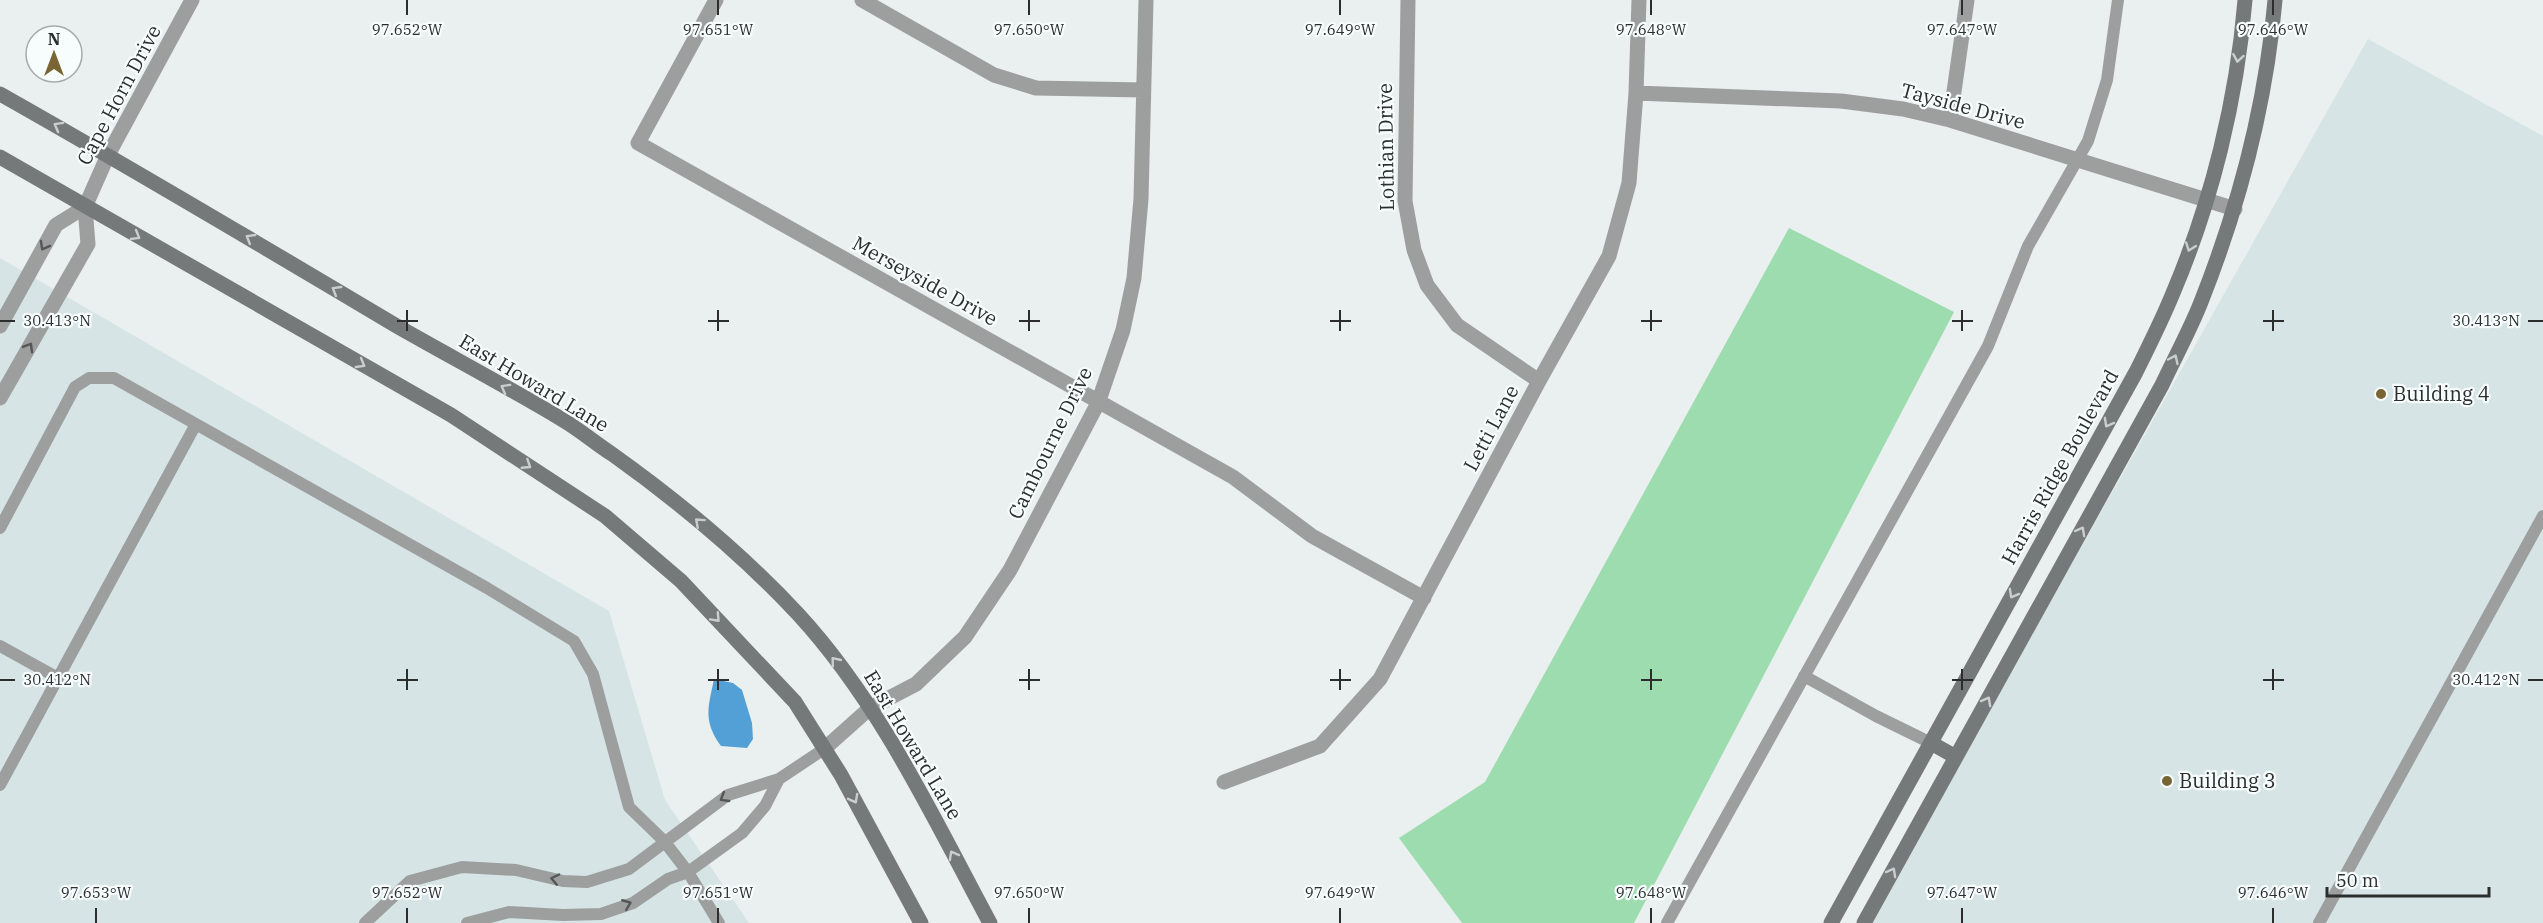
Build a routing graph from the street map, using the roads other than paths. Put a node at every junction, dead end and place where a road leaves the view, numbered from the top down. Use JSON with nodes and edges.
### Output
{"nodes":[{"id":1,"x":716,"y":0,"type":"edge"},
{"id":2,"x":862,"y":0,"type":"edge"},
{"id":3,"x":1146,"y":0,"type":"edge"},
{"id":4,"x":1408,"y":0,"type":"edge"},
{"id":5,"x":1639,"y":0,"type":"edge"},
{"id":6,"x":1967,"y":0,"type":"edge"},
{"id":7,"x":2118,"y":0,"type":"edge"},
{"id":8,"x":2245,"y":0,"type":"edge"},
{"id":9,"x":2275,"y":0,"type":"edge"},
{"id":10,"x":193,"y":1,"type":"edge"},
{"id":11,"x":1143,"y":90,"type":"junction"},
{"id":12,"x":0,"y":93,"type":"edge"},
{"id":13,"x":1636,"y":93,"type":"junction"},
{"id":14,"x":1950,"y":120,"type":"junction"},
{"id":15,"x":108,"y":155,"type":"junction"},
{"id":16,"x":0,"y":157,"type":"edge"},
{"id":17,"x":2078,"y":160,"type":"junction"},
{"id":18,"x":2207,"y":201,"type":"junction"},
{"id":19,"x":86,"y":207,"type":"junction"},
{"id":20,"x":2235,"y":209,"type":"junction"},
{"id":21,"x":0,"y":326,"type":"edge"},
{"id":22,"x":1539,"y":381,"type":"junction"},
{"id":23,"x":0,"y":398,"type":"edge"},
{"id":24,"x":1098,"y":403,"type":"junction"},
{"id":25,"x":196,"y":424,"type":"junction"},
{"id":26,"x":2543,"y":516,"type":"edge"},
{"id":27,"x":0,"y":528,"type":"edge"},
{"id":28,"x":1424,"y":598,"type":"junction"},
{"id":29,"x":0,"y":646,"type":"edge"},
{"id":30,"x":1804,"y":676,"type":"junction"},
{"id":31,"x":58,"y":678,"type":"junction"},
{"id":32,"x":870,"y":708,"type":"junction"},
{"id":33,"x":1931,"y":742,"type":"junction"},
{"id":34,"x":824,"y":749,"type":"junction"},
{"id":35,"x":1956,"y":757,"type":"junction"},
{"id":36,"x":779,"y":779,"type":"junction"},
{"id":37,"x":1224,"y":782,"type":"dead end"},
{"id":38,"x":0,"y":785,"type":"edge"},
{"id":39,"x":664,"y":841,"type":"junction"},
{"id":40,"x":688,"y":872,"type":"junction"},
{"id":41,"x":366,"y":923,"type":"edge"},
{"id":42,"x":467,"y":923,"type":"edge"},
{"id":43,"x":719,"y":923,"type":"edge"},
{"id":44,"x":921,"y":923,"type":"edge"},
{"id":45,"x":990,"y":923,"type":"edge"},
{"id":46,"x":1667,"y":923,"type":"edge"},
{"id":47,"x":1831,"y":923,"type":"edge"},
{"id":48,"x":1864,"y":923,"type":"edge"},
{"id":49,"x":2319,"y":923,"type":"edge"}],
"edges":[{"from":1,"to":24,"type":"street","name":"Merseyside Drive"},
{"from":2,"to":11,"type":"street"},
{"from":3,"to":11,"type":"street","name":"Cambourne Drive"},
{"from":4,"to":22,"type":"street","name":"Lothian Drive"},
{"from":5,"to":13,"type":"street","name":"Letti Lane"},
{"from":6,"to":14,"type":"street"},
{"from":7,"to":17,"type":"lane"},
{"from":8,"to":18,"type":"main road","name":"Harris Ridge Boulevard","one_way":true},
{"from":9,"to":20,"type":"main road"},
{"from":10,"to":15,"type":"street","name":"Cape Horn Drive"},
{"from":11,"to":24,"type":"street","name":"Cambourne Drive"},
{"from":15,"to":12,"type":"main road","name":"East Howard Lane","one_way":true},
{"from":13,"to":14,"type":"street","name":"Tayside Drive"},
{"from":13,"to":22,"type":"street","name":"Letti Lane"},
{"from":14,"to":17,"type":"street","name":"Tayside Drive"},
{"from":15,"to":19,"type":"street","name":"Cape Horn Drive"},
{"from":32,"to":15,"type":"main road","name":"East Howard Lane","one_way":true},
{"from":16,"to":19,"type":"main road"},
{"from":17,"to":18,"type":"street","name":"Tayside Drive"},
{"from":17,"to":30,"type":"lane"},
{"from":18,"to":20,"type":"street","name":"Tayside Drive"},
{"from":18,"to":33,"type":"main road","name":"Harris Ridge Boulevard","one_way":true},
{"from":19,"to":21,"type":"street","one_way":true},
{"from":23,"to":19,"type":"street","one_way":true},
{"from":19,"to":34,"type":"main road","one_way":true},
{"from":35,"to":20,"type":"main road","one_way":true},
{"from":22,"to":28,"type":"street","name":"Letti Lane"},
{"from":24,"to":28,"type":"street","name":"Merseyside Drive"},
{"from":24,"to":32,"type":"street","name":"Cambourne Drive"},
{"from":25,"to":27,"type":"lane"},
{"from":25,"to":31,"type":"lane"},
{"from":25,"to":39,"type":"lane"},
{"from":26,"to":49,"type":"lane"},
{"from":28,"to":37,"type":"street","name":"Letti Lane"},
{"from":29,"to":31,"type":"lane"},
{"from":30,"to":33,"type":"lane"},
{"from":30,"to":46,"type":"lane"},
{"from":31,"to":38,"type":"lane"},
{"from":32,"to":34,"type":"street","name":"Cambourne Drive"},
{"from":45,"to":32,"type":"main road","name":"East Howard Lane","one_way":true},
{"from":33,"to":35,"type":"main road"},
{"from":33,"to":47,"type":"main road","name":"Harris Ridge Boulevard"},
{"from":34,"to":36,"type":"lane"},
{"from":34,"to":44,"type":"main road","one_way":true},
{"from":48,"to":35,"type":"main road","one_way":true},
{"from":36,"to":39,"type":"lane","one_way":true},
{"from":36,"to":40,"type":"lane"},
{"from":39,"to":40,"type":"lane"},
{"from":39,"to":41,"type":"lane","one_way":true},
{"from":42,"to":40,"type":"lane","one_way":true},
{"from":40,"to":43,"type":"lane"}]}
